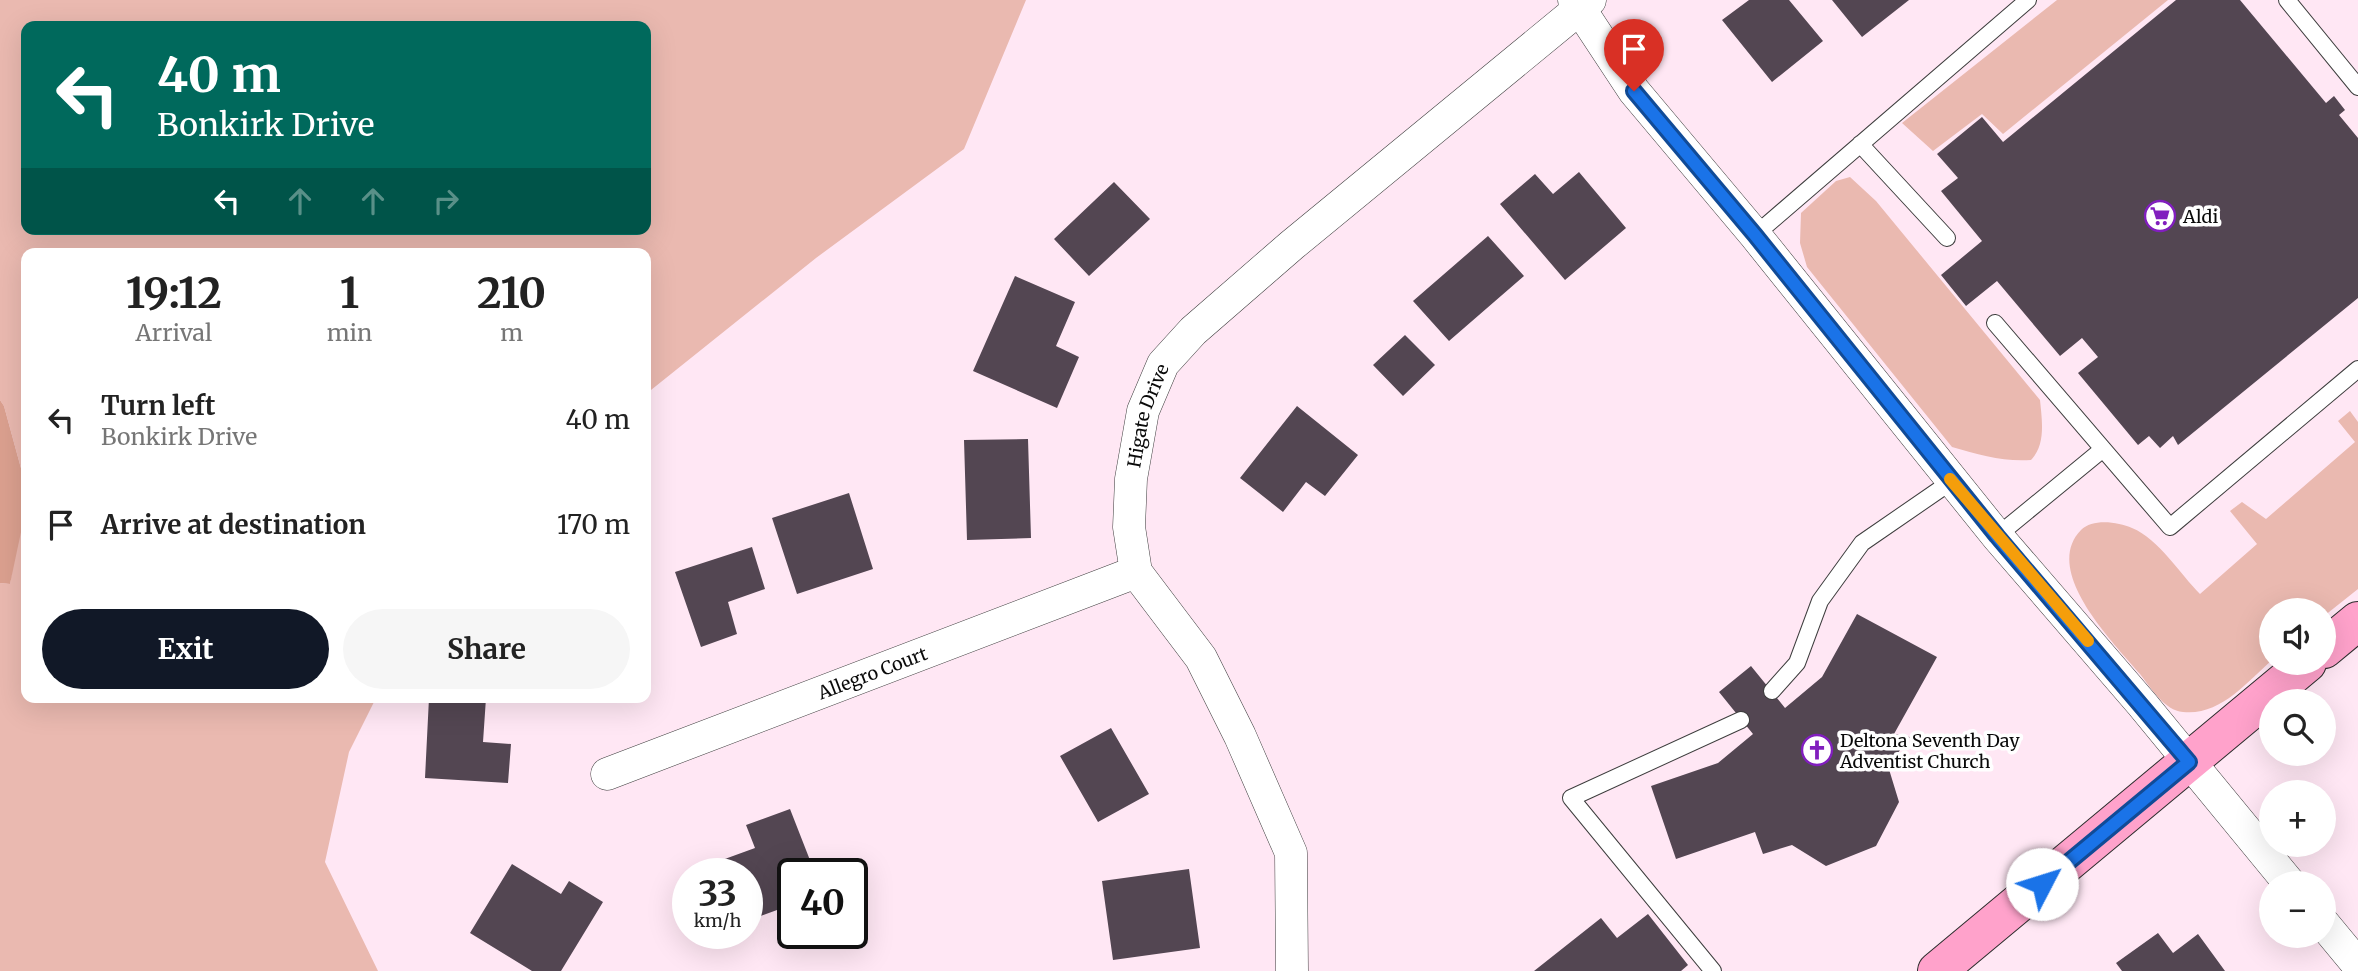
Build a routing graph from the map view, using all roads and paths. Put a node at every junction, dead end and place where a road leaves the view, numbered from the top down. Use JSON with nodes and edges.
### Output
{"nodes":[{"id":1,"x":2028,"y":0,"type":"edge"},
{"id":2,"x":2287,"y":0,"type":"edge"},
{"id":3,"x":1581,"y":3,"type":"edge"},
{"id":4,"x":2358,"y":87,"type":"edge"},
{"id":5,"x":1860,"y":144,"type":"junction"},
{"id":6,"x":1755,"y":235,"type":"junction"},
{"id":7,"x":1947,"y":239,"type":"dead end"},
{"id":8,"x":1995,"y":323,"type":"dead end"},
{"id":9,"x":2358,"y":369,"type":"edge"},
{"id":10,"x":2104,"y":449,"type":"junction"},
{"id":11,"x":1952,"y":481,"type":"junction"},
{"id":12,"x":1997,"y":536,"type":"junction"},
{"id":13,"x":1136,"y":572,"type":"junction"},
{"id":14,"x":2358,"y":621,"type":"edge"},
{"id":15,"x":2336,"y":639,"type":"edge"},
{"id":16,"x":2293,"y":675,"type":"edge"},
{"id":17,"x":1772,"y":691,"type":"dead end"},
{"id":18,"x":1741,"y":720,"type":"dead end"},
{"id":19,"x":2189,"y":762,"type":"junction"},
{"id":20,"x":607,"y":774,"type":"dead end"},
{"id":21,"x":2279,"y":871,"type":"edge"},
{"id":22,"x":2336,"y":938,"type":"edge"},
{"id":23,"x":2358,"y":965,"type":"edge"},
{"id":24,"x":1292,"y":971,"type":"edge"},
{"id":25,"x":1713,"y":971,"type":"edge"},
{"id":26,"x":1937,"y":971,"type":"edge"}],
"edges":[{"from":1,"to":5,"type":"lane"},
{"from":2,"to":4,"type":"lane"},
{"from":3,"to":6,"type":"street"},
{"from":3,"to":13,"type":"street","name":"Higate Drive"},
{"from":5,"to":6,"type":"lane"},
{"from":5,"to":7,"type":"lane"},
{"from":6,"to":11,"type":"street"},
{"from":8,"to":10,"type":"lane"},
{"from":9,"to":10,"type":"lane"},
{"from":10,"to":12,"type":"lane"},
{"from":11,"to":12,"type":"street"},
{"from":11,"to":17,"type":"lane"},
{"from":12,"to":19,"type":"street"},
{"from":13,"to":20,"type":"street","name":"Allegro Court"},
{"from":13,"to":24,"type":"street","name":"Higate Drive"},
{"from":14,"to":15,"type":"street"},
{"from":16,"to":19,"type":"street"},
{"from":18,"to":25,"type":"lane"},
{"from":19,"to":21,"type":"street"},
{"from":19,"to":26,"type":"street"},
{"from":22,"to":23,"type":"street"}]}
